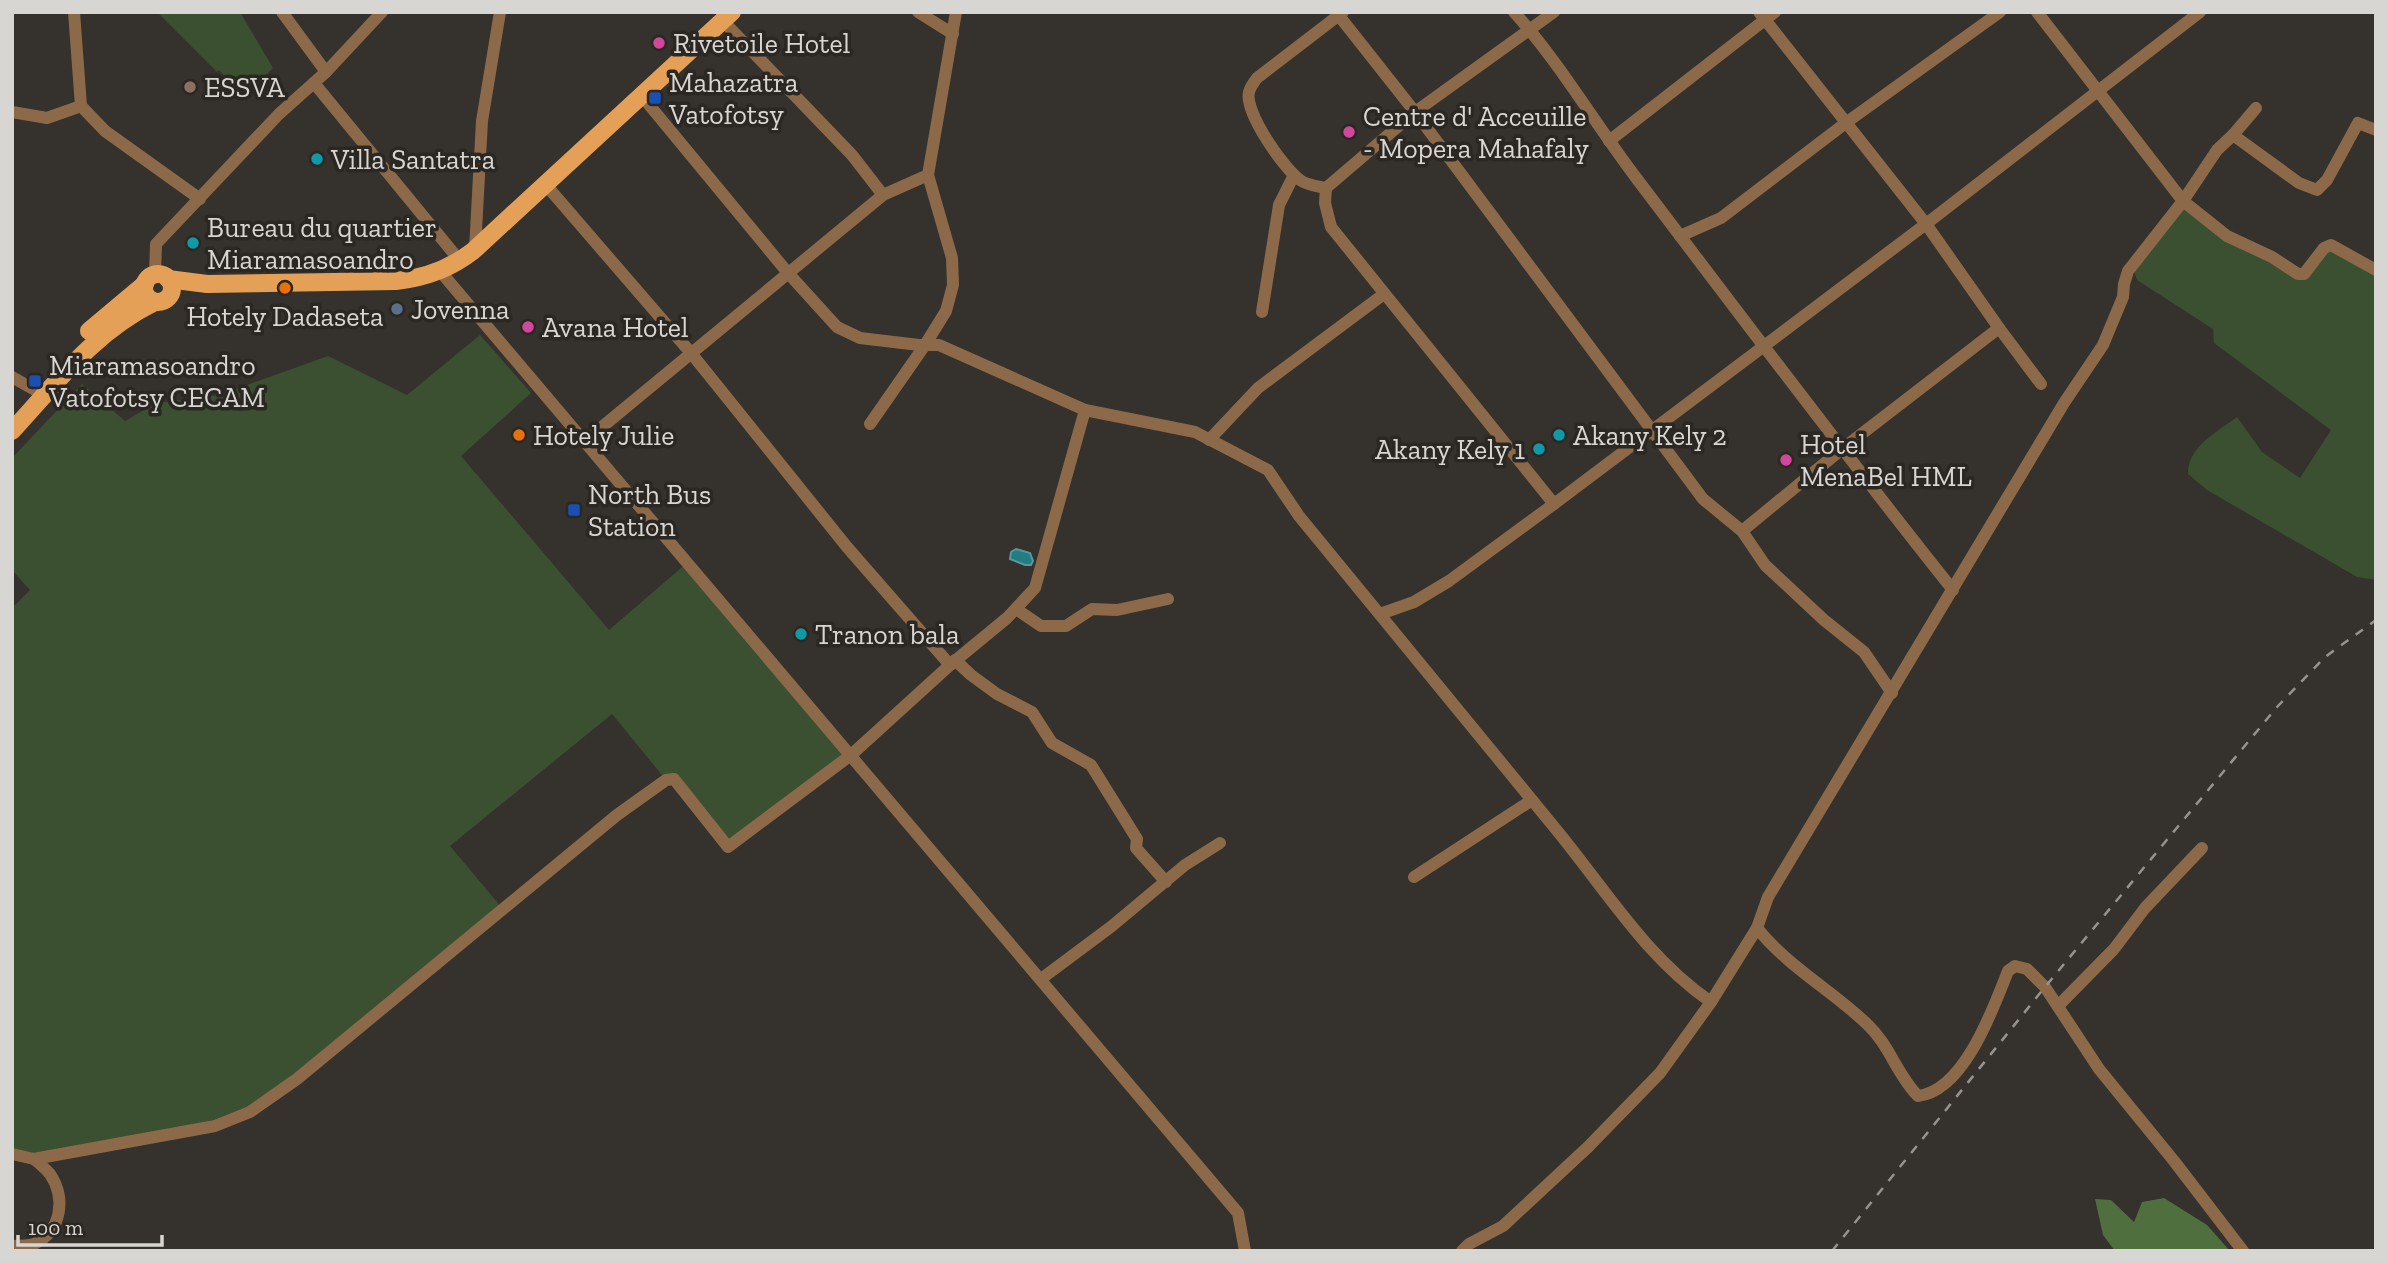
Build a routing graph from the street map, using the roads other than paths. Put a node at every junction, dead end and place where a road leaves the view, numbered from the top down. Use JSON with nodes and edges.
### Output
{"nodes":[{"id":1,"x":74,"y":12,"type":"edge"},
{"id":2,"x":282,"y":12,"type":"edge"},
{"id":3,"x":382,"y":12,"type":"edge"},
{"id":4,"x":499,"y":12,"type":"edge"},
{"id":5,"x":918,"y":12,"type":"edge"},
{"id":6,"x":956,"y":12,"type":"edge"},
{"id":7,"x":1514,"y":12,"type":"edge"},
{"id":8,"x":1554,"y":12,"type":"edge"},
{"id":9,"x":2000,"y":12,"type":"edge"},
{"id":10,"x":2037,"y":12,"type":"edge"},
{"id":11,"x":2200,"y":12,"type":"edge"},
{"id":12,"x":1339,"y":13,"type":"edge"},
{"id":13,"x":1766,"y":15,"type":"edge"},
{"id":14,"x":727,"y":16,"type":"edge"},
{"id":15,"x":1530,"y":30,"type":"junction"},
{"id":16,"x":953,"y":34,"type":"junction"},
{"id":17,"x":326,"y":72,"type":"junction"},
{"id":18,"x":314,"y":83,"type":"junction"},
{"id":19,"x":2097,"y":93,"type":"junction"},
{"id":20,"x":641,"y":95,"type":"junction"},
{"id":21,"x":81,"y":106,"type":"junction"},
{"id":22,"x":2256,"y":108,"type":"dead end"},
{"id":23,"x":12,"y":112,"type":"edge"},
{"id":24,"x":1415,"y":112,"type":"junction"},
{"id":25,"x":1847,"y":122,"type":"junction"},
{"id":26,"x":2376,"y":130,"type":"edge"},
{"id":27,"x":2233,"y":135,"type":"junction"},
{"id":28,"x":1609,"y":141,"type":"junction"},
{"id":29,"x":928,"y":175,"type":"junction"},
{"id":30,"x":1294,"y":175,"type":"junction"},
{"id":31,"x":546,"y":185,"type":"junction"},
{"id":32,"x":1326,"y":188,"type":"junction"},
{"id":33,"x":883,"y":195,"type":"junction"},
{"id":34,"x":200,"y":198,"type":"junction"},
{"id":35,"x":2183,"y":201,"type":"junction"},
{"id":36,"x":1926,"y":224,"type":"junction"},
{"id":37,"x":1680,"y":236,"type":"junction"},
{"id":38,"x":475,"y":249,"type":"junction"},
{"id":39,"x":460,"y":261,"type":"junction"},
{"id":40,"x":440,"y":271,"type":"junction"},
{"id":41,"x":2376,"y":271,"type":"edge"},
{"id":42,"x":788,"y":273,"type":"junction"},
{"id":43,"x":159,"y":287,"type":"junction"},
{"id":44,"x":1384,"y":294,"type":"junction"},
{"id":45,"x":1262,"y":312,"type":"dead end"},
{"id":46,"x":1999,"y":328,"type":"junction"},
{"id":47,"x":1764,"y":344,"type":"junction"},
{"id":48,"x":925,"y":345,"type":"junction"},
{"id":49,"x":691,"y":353,"type":"junction"},
{"id":50,"x":12,"y":377,"type":"edge"},
{"id":51,"x":2041,"y":384,"type":"dead end"},
{"id":52,"x":35,"y":390,"type":"junction"},
{"id":53,"x":1085,"y":410,"type":"junction"},
{"id":54,"x":12,"y":414,"type":"edge"},
{"id":55,"x":870,"y":424,"type":"dead end"},
{"id":56,"x":1650,"y":430,"type":"junction"},
{"id":57,"x":12,"y":431,"type":"edge"},
{"id":58,"x":585,"y":440,"type":"junction"},
{"id":59,"x":1209,"y":440,"type":"junction"},
{"id":60,"x":1842,"y":449,"type":"junction"},
{"id":61,"x":1554,"y":504,"type":"junction"},
{"id":62,"x":1742,"y":531,"type":"junction"},
{"id":63,"x":1953,"y":590,"type":"junction"},
{"id":64,"x":1168,"y":599,"type":"dead end"},
{"id":65,"x":1016,"y":609,"type":"junction"},
{"id":66,"x":1380,"y":614,"type":"junction"},
{"id":67,"x":953,"y":662,"type":"junction"},
{"id":68,"x":1892,"y":693,"type":"junction"},
{"id":69,"x":851,"y":755,"type":"junction"},
{"id":70,"x":1532,"y":800,"type":"junction"},
{"id":71,"x":1220,"y":843,"type":"dead end"},
{"id":72,"x":2202,"y":848,"type":"dead end"},
{"id":73,"x":1413,"y":877,"type":"dead end"},
{"id":74,"x":1166,"y":882,"type":"junction"},
{"id":75,"x":1757,"y":928,"type":"junction"},
{"id":76,"x":1041,"y":979,"type":"junction"},
{"id":77,"x":1711,"y":1002,"type":"junction"},
{"id":78,"x":2058,"y":1006,"type":"junction"},
{"id":79,"x":12,"y":1154,"type":"edge"},
{"id":80,"x":34,"y":1159,"type":"junction"},
{"id":81,"x":12,"y":1246,"type":"edge"},
{"id":82,"x":1245,"y":1251,"type":"edge"},
{"id":83,"x":1462,"y":1251,"type":"edge"},
{"id":84,"x":2243,"y":1251,"type":"edge"}],
"edges":[{"from":1,"to":21,"type":"street"},
{"from":2,"to":17,"type":"street"},
{"from":3,"to":17,"type":"street"},
{"from":4,"to":38,"type":"street"},
{"from":5,"to":16,"type":"street"},
{"from":6,"to":16,"type":"street"},
{"from":7,"to":15,"type":"street"},
{"from":8,"to":15,"type":"street"},
{"from":9,"to":25,"type":"street"},
{"from":10,"to":19,"type":"street"},
{"from":11,"to":19,"type":"street"},
{"from":12,"to":24,"type":"street"},
{"from":12,"to":30,"type":"street"},
{"from":13,"to":25,"type":"street"},
{"from":13,"to":28,"type":"street"},
{"from":14,"to":20,"type":"main road"},
{"from":14,"to":33,"type":"street"},
{"from":15,"to":24,"type":"street"},
{"from":15,"to":28,"type":"street"},
{"from":16,"to":29,"type":"street"},
{"from":17,"to":18,"type":"street"},
{"from":18,"to":34,"type":"street"},
{"from":18,"to":39,"type":"street"},
{"from":19,"to":35,"type":"street"},
{"from":19,"to":36,"type":"street"},
{"from":20,"to":31,"type":"main road"},
{"from":20,"to":42,"type":"street"},
{"from":21,"to":23,"type":"street"},
{"from":21,"to":34,"type":"street"},
{"from":22,"to":27,"type":"street"},
{"from":24,"to":32,"type":"street"},
{"from":24,"to":56,"type":"street"},
{"from":25,"to":36,"type":"street"},
{"from":25,"to":37,"type":"street"},
{"from":26,"to":27,"type":"street"},
{"from":27,"to":35,"type":"street"},
{"from":28,"to":37,"type":"street"},
{"from":29,"to":33,"type":"street"},
{"from":29,"to":48,"type":"street"},
{"from":30,"to":32,"type":"street"},
{"from":30,"to":45,"type":"street"},
{"from":31,"to":38,"type":"main road"},
{"from":31,"to":49,"type":"street"},
{"from":32,"to":44,"type":"street"},
{"from":33,"to":42,"type":"street"},
{"from":34,"to":43,"type":"street"},
{"from":35,"to":41,"type":"street"},
{"from":35,"to":63,"type":"street"},
{"from":36,"to":46,"type":"street"},
{"from":36,"to":47,"type":"street"},
{"from":37,"to":47,"type":"street"},
{"from":38,"to":39,"type":"main road"},
{"from":39,"to":40,"type":"main road"},
{"from":40,"to":43,"type":"main road"},
{"from":40,"to":58,"type":"street"},
{"from":42,"to":48,"type":"street"},
{"from":42,"to":49,"type":"street"},
{"from":43,"to":52,"type":"main road"},
{"from":43,"to":57,"type":"main road"},
{"from":44,"to":59,"type":"street"},
{"from":44,"to":61,"type":"street"},
{"from":46,"to":51,"type":"street"},
{"from":46,"to":60,"type":"street"},
{"from":47,"to":56,"type":"street"},
{"from":47,"to":60,"type":"street"},
{"from":48,"to":53,"type":"street"},
{"from":48,"to":55,"type":"street"},
{"from":49,"to":58,"type":"street"},
{"from":49,"to":67,"type":"street"},
{"from":50,"to":52,"type":"street"},
{"from":52,"to":54,"type":"main road"},
{"from":53,"to":59,"type":"street"},
{"from":53,"to":65,"type":"street"},
{"from":56,"to":61,"type":"street"},
{"from":56,"to":62,"type":"street"},
{"from":58,"to":69,"type":"street"},
{"from":59,"to":66,"type":"street"},
{"from":60,"to":62,"type":"street"},
{"from":60,"to":63,"type":"street"},
{"from":61,"to":66,"type":"street"},
{"from":62,"to":68,"type":"street"},
{"from":63,"to":68,"type":"street"},
{"from":64,"to":65,"type":"street"},
{"from":65,"to":67,"type":"street"},
{"from":66,"to":70,"type":"street"},
{"from":67,"to":69,"type":"street"},
{"from":67,"to":74,"type":"street"},
{"from":68,"to":75,"type":"street"},
{"from":69,"to":76,"type":"street"},
{"from":69,"to":80,"type":"street"},
{"from":70,"to":73,"type":"street"},
{"from":70,"to":77,"type":"street"},
{"from":71,"to":74,"type":"street"},
{"from":72,"to":78,"type":"street"},
{"from":74,"to":76,"type":"street"},
{"from":75,"to":77,"type":"street"},
{"from":75,"to":78,"type":"street"},
{"from":76,"to":82,"type":"street"},
{"from":77,"to":83,"type":"street"},
{"from":78,"to":84,"type":"street"},
{"from":79,"to":80,"type":"street"},
{"from":80,"to":81,"type":"street"}]}
